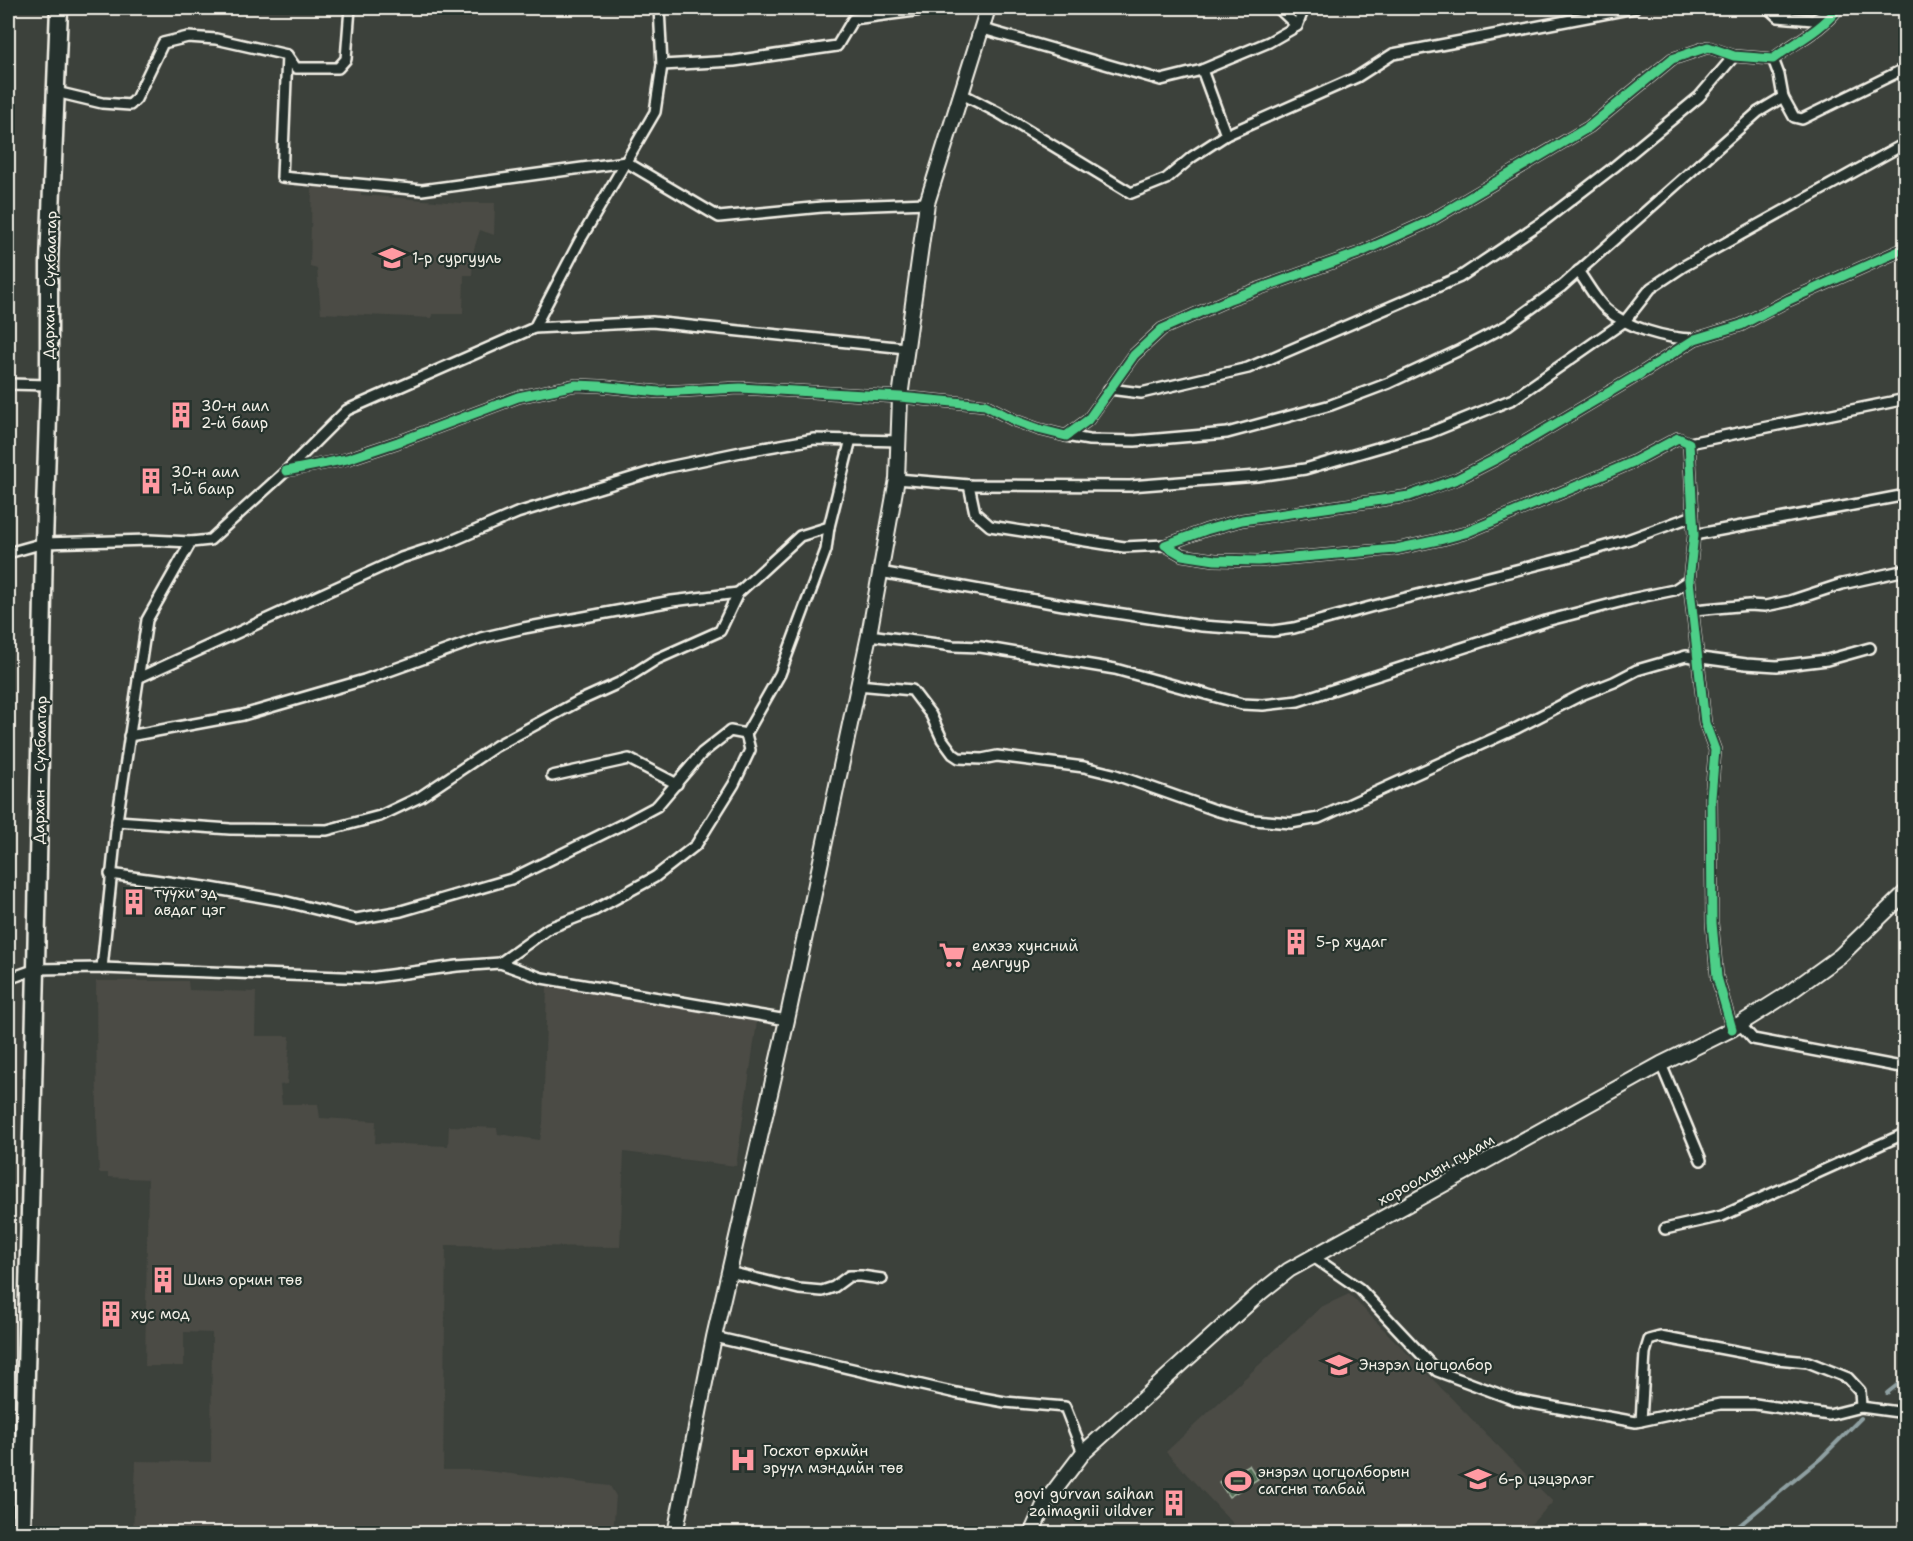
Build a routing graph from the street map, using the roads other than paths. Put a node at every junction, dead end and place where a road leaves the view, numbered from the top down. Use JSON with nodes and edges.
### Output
{"nodes":[{"id":1,"x":59,"y":8,"type":"edge"},
{"id":2,"x":350,"y":8,"type":"edge"},
{"id":3,"x":659,"y":8,"type":"edge"},
{"id":4,"x":887,"y":8,"type":"edge"},
{"id":5,"x":938,"y":8,"type":"edge"},
{"id":6,"x":988,"y":8,"type":"edge"},
{"id":7,"x":1278,"y":8,"type":"edge"},
{"id":8,"x":1304,"y":8,"type":"edge"},
{"id":9,"x":1635,"y":8,"type":"edge"},
{"id":10,"x":1768,"y":8,"type":"edge"},
{"id":11,"x":1839,"y":8,"type":"edge"},
{"id":12,"x":903,"y":12,"type":"junction"},
{"id":13,"x":1296,"y":27,"type":"junction"},
{"id":14,"x":983,"y":29,"type":"junction"},
{"id":15,"x":287,"y":55,"type":"junction"},
{"id":16,"x":1734,"y":56,"type":"junction"},
{"id":17,"x":1773,"y":59,"type":"junction"},
{"id":18,"x":662,"y":65,"type":"junction"},
{"id":19,"x":1905,"y":68,"type":"edge"},
{"id":20,"x":1202,"y":70,"type":"junction"},
{"id":21,"x":56,"y":92,"type":"junction"},
{"id":22,"x":962,"y":94,"type":"junction"},
{"id":23,"x":1783,"y":97,"type":"junction"},
{"id":24,"x":1226,"y":135,"type":"junction"},
{"id":25,"x":1905,"y":143,"type":"edge"},
{"id":26,"x":626,"y":162,"type":"junction"},
{"id":27,"x":927,"y":202,"type":"junction"},
{"id":28,"x":1905,"y":248,"type":"edge"},
{"id":29,"x":1578,"y":271,"type":"junction"},
{"id":30,"x":1625,"y":321,"type":"junction"},
{"id":31,"x":534,"y":328,"type":"junction"},
{"id":32,"x":1695,"y":339,"type":"junction"},
{"id":33,"x":906,"y":348,"type":"junction"},
{"id":34,"x":8,"y":384,"type":"edge"},
{"id":35,"x":49,"y":385,"type":"junction"},
{"id":36,"x":1109,"y":389,"type":"junction"},
{"id":37,"x":900,"y":397,"type":"junction"},
{"id":38,"x":1905,"y":399,"type":"edge"},
{"id":39,"x":1066,"y":436,"type":"junction"},
{"id":40,"x":851,"y":439,"type":"junction"},
{"id":41,"x":899,"y":441,"type":"junction"},
{"id":42,"x":1689,"y":443,"type":"junction"},
{"id":43,"x":286,"y":471,"type":"junction"},
{"id":44,"x":897,"y":479,"type":"junction"},
{"id":45,"x":969,"y":485,"type":"junction"},
{"id":46,"x":1905,"y":495,"type":"edge"},
{"id":47,"x":1693,"y":516,"type":"junction"},
{"id":48,"x":829,"y":527,"type":"junction"},
{"id":49,"x":1694,"y":535,"type":"junction"},
{"id":50,"x":191,"y":542,"type":"junction"},
{"id":51,"x":44,"y":543,"type":"junction"},
{"id":52,"x":1165,"y":545,"type":"junction"},
{"id":53,"x":8,"y":554,"type":"edge"},
{"id":54,"x":1905,"y":570,"type":"edge"},
{"id":55,"x":880,"y":572,"type":"junction"},
{"id":56,"x":1689,"y":580,"type":"junction"},
{"id":57,"x":738,"y":593,"type":"junction"},
{"id":58,"x":1694,"y":610,"type":"junction"},
{"id":59,"x":869,"y":635,"type":"junction"},
{"id":60,"x":1870,"y":648,"type":"dead end"},
{"id":61,"x":1696,"y":657,"type":"junction"},
{"id":62,"x":138,"y":678,"type":"junction"},
{"id":63,"x":858,"y":685,"type":"junction"},
{"id":64,"x":746,"y":734,"type":"junction"},
{"id":65,"x":129,"y":736,"type":"junction"},
{"id":66,"x":552,"y":776,"type":"dead end"},
{"id":67,"x":677,"y":784,"type":"junction"},
{"id":68,"x":117,"y":821,"type":"junction"},
{"id":69,"x":110,"y":874,"type":"junction"},
{"id":70,"x":1905,"y":892,"type":"edge"},
{"id":71,"x":500,"y":963,"type":"junction"},
{"id":72,"x":102,"y":968,"type":"junction"},
{"id":73,"x":36,"y":969,"type":"junction"},
{"id":74,"x":8,"y":979,"type":"edge"},
{"id":75,"x":787,"y":1020,"type":"junction"},
{"id":76,"x":1735,"y":1026,"type":"junction"},
{"id":77,"x":1661,"y":1064,"type":"junction"},
{"id":78,"x":1905,"y":1068,"type":"edge"},
{"id":79,"x":1905,"y":1133,"type":"edge"},
{"id":80,"x":1701,"y":1160,"type":"dead end"},
{"id":81,"x":1665,"y":1229,"type":"dead end"},
{"id":82,"x":1312,"y":1257,"type":"junction"},
{"id":83,"x":729,"y":1272,"type":"junction"},
{"id":84,"x":882,"y":1279,"type":"dead end"},
{"id":85,"x":714,"y":1337,"type":"junction"},
{"id":86,"x":1861,"y":1407,"type":"junction"},
{"id":87,"x":1905,"y":1413,"type":"edge"},
{"id":88,"x":1641,"y":1421,"type":"junction"},
{"id":89,"x":1083,"y":1452,"type":"junction"},
{"id":90,"x":22,"y":1533,"type":"edge"},
{"id":91,"x":675,"y":1533,"type":"edge"},
{"id":92,"x":1031,"y":1533,"type":"edge"}],
"edges":[{"from":1,"to":21,"type":"highway","name":"Дархан - Сүхбаатар"},
{"from":2,"to":15,"type":"street"},
{"from":3,"to":18,"type":"street"},
{"from":4,"to":12,"type":"street"},
{"from":5,"to":12,"type":"street"},
{"from":6,"to":14,"type":"street"},
{"from":7,"to":13,"type":"street"},
{"from":8,"to":13,"type":"street"},
{"from":9,"to":24,"type":"street"},
{"from":10,"to":11,"type":"street"},
{"from":11,"to":17,"type":"street"},
{"from":12,"to":18,"type":"street"},
{"from":13,"to":20,"type":"street"},
{"from":14,"to":20,"type":"street"},
{"from":14,"to":22,"type":"street"},
{"from":15,"to":21,"type":"street"},
{"from":15,"to":26,"type":"street"},
{"from":16,"to":17,"type":"street"},
{"from":16,"to":36,"type":"street"},
{"from":16,"to":36,"type":"street"},
{"from":17,"to":23,"type":"street"},
{"from":18,"to":26,"type":"street"},
{"from":19,"to":23,"type":"street"},
{"from":20,"to":24,"type":"street"},
{"from":21,"to":35,"type":"highway","name":"Дархан - Сүхбаатар"},
{"from":22,"to":24,"type":"street"},
{"from":22,"to":27,"type":"street"},
{"from":23,"to":29,"type":"street"},
{"from":25,"to":30,"type":"street"},
{"from":26,"to":27,"type":"street"},
{"from":26,"to":31,"type":"street"},
{"from":27,"to":33,"type":"street"},
{"from":28,"to":32,"type":"street"},
{"from":29,"to":30,"type":"street"},
{"from":29,"to":39,"type":"street"},
{"from":30,"to":32,"type":"street"},
{"from":30,"to":45,"type":"street"},
{"from":31,"to":33,"type":"street"},
{"from":31,"to":43,"type":"street"},
{"from":32,"to":52,"type":"street"},
{"from":33,"to":37,"type":"street"},
{"from":34,"to":35,"type":"street"},
{"from":35,"to":51,"type":"highway","name":"Дархан - Сүхбаатар"},
{"from":36,"to":39,"type":"street"},
{"from":37,"to":39,"type":"street"},
{"from":37,"to":41,"type":"street"},
{"from":37,"to":43,"type":"street"},
{"from":38,"to":42,"type":"street"},
{"from":40,"to":41,"type":"street"},
{"from":40,"to":48,"type":"street"},
{"from":40,"to":62,"type":"street"},
{"from":41,"to":44,"type":"street"},
{"from":42,"to":47,"type":"street"},
{"from":42,"to":52,"type":"street"},
{"from":43,"to":50,"type":"street"},
{"from":44,"to":45,"type":"street"},
{"from":44,"to":55,"type":"street"},
{"from":45,"to":52,"type":"street"},
{"from":46,"to":49,"type":"street"},
{"from":47,"to":49,"type":"street"},
{"from":47,"to":55,"type":"street"},
{"from":48,"to":57,"type":"street"},
{"from":48,"to":64,"type":"street"},
{"from":49,"to":56,"type":"street"},
{"from":50,"to":51,"type":"street"},
{"from":50,"to":62,"type":"street"},
{"from":51,"to":53,"type":"street"},
{"from":51,"to":73,"type":"highway","name":"Дархан - Сүхбаатар"},
{"from":54,"to":58,"type":"street"},
{"from":55,"to":59,"type":"street"},
{"from":56,"to":58,"type":"street"},
{"from":56,"to":59,"type":"street"},
{"from":57,"to":65,"type":"street"},
{"from":57,"to":68,"type":"street"},
{"from":58,"to":61,"type":"street"},
{"from":59,"to":63,"type":"street"},
{"from":60,"to":61,"type":"street"},
{"from":61,"to":63,"type":"street"},
{"from":61,"to":76,"type":"street"},
{"from":62,"to":65,"type":"street"},
{"from":63,"to":75,"type":"street"},
{"from":64,"to":67,"type":"street"},
{"from":64,"to":71,"type":"street"},
{"from":65,"to":68,"type":"street"},
{"from":66,"to":67,"type":"street"},
{"from":67,"to":69,"type":"street"},
{"from":68,"to":69,"type":"street"},
{"from":69,"to":72,"type":"street"},
{"from":70,"to":76,"type":"street","name":"хорооллын гудам"},
{"from":71,"to":72,"type":"street"},
{"from":71,"to":75,"type":"street"},
{"from":72,"to":73,"type":"street"},
{"from":73,"to":74,"type":"street"},
{"from":73,"to":90,"type":"highway","name":"Дархан - Сүхбаатар"},
{"from":75,"to":83,"type":"street"},
{"from":76,"to":77,"type":"street","name":"хорооллын гудам"},
{"from":76,"to":78,"type":"street"},
{"from":77,"to":80,"type":"street"},
{"from":77,"to":82,"type":"street","name":"хорооллын гудам"},
{"from":79,"to":81,"type":"street"},
{"from":82,"to":88,"type":"street"},
{"from":82,"to":89,"type":"street","name":"хорооллын гудам"},
{"from":83,"to":84,"type":"street"},
{"from":83,"to":85,"type":"street"},
{"from":85,"to":89,"type":"street"},
{"from":85,"to":91,"type":"street"},
{"from":86,"to":87,"type":"street"},
{"from":86,"to":88,"type":"street"},
{"from":86,"to":88,"type":"street"},
{"from":89,"to":92,"type":"street","name":"хорооллын гудам"}]}
